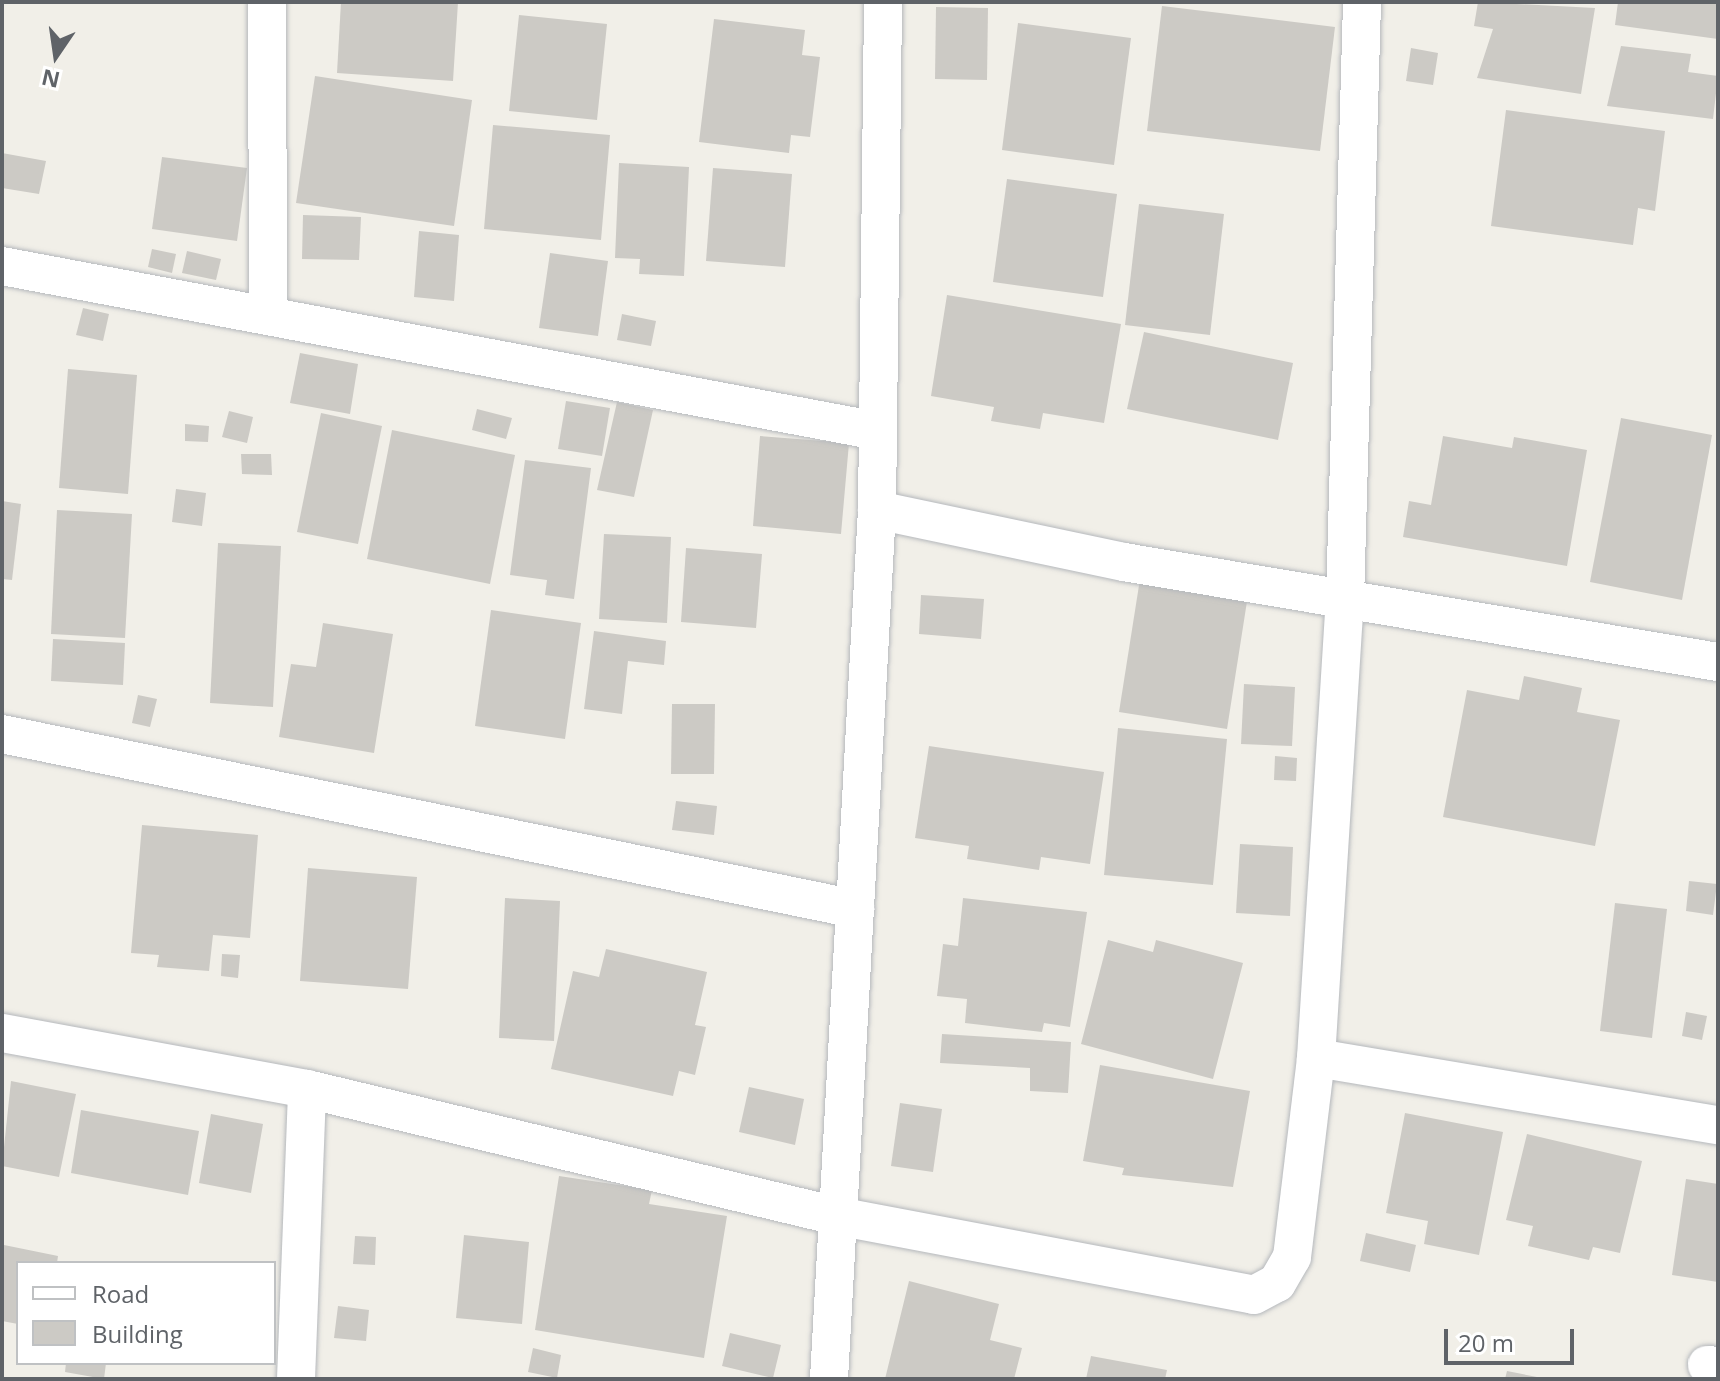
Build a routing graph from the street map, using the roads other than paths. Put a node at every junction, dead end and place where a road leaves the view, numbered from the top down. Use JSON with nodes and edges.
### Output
{"nodes":[{"id":1,"x":267,"y":2,"type":"edge"},
{"id":2,"x":883,"y":2,"type":"edge"},
{"id":3,"x":1362,"y":2,"type":"edge"},
{"id":4,"x":2,"y":266,"type":"edge"},
{"id":5,"x":268,"y":316,"type":"junction"},
{"id":6,"x":878,"y":431,"type":"junction"},
{"id":7,"x":877,"y":510,"type":"junction"},
{"id":8,"x":1345,"y":600,"type":"junction"},
{"id":9,"x":1718,"y":662,"type":"edge"},
{"id":10,"x":2,"y":734,"type":"edge"},
{"id":11,"x":855,"y":909,"type":"junction"},
{"id":12,"x":2,"y":1033,"type":"edge"},
{"id":13,"x":1316,"y":1058,"type":"junction"},
{"id":14,"x":307,"y":1089,"type":"junction"},
{"id":15,"x":1718,"y":1125,"type":"edge"},
{"id":16,"x":837,"y":1216,"type":"junction"},
{"id":17,"x":296,"y":1379,"type":"edge"},
{"id":18,"x":829,"y":1379,"type":"edge"}],
"edges":[{"from":1,"to":5,"type":"street"},
{"from":2,"to":6,"type":"street"},
{"from":3,"to":8,"type":"street"},
{"from":4,"to":5,"type":"street"},
{"from":5,"to":6,"type":"street"},
{"from":6,"to":7,"type":"street"},
{"from":7,"to":8,"type":"street"},
{"from":7,"to":11,"type":"street"},
{"from":8,"to":9,"type":"street"},
{"from":8,"to":13,"type":"street"},
{"from":10,"to":11,"type":"street"},
{"from":11,"to":16,"type":"street"},
{"from":12,"to":14,"type":"street"},
{"from":13,"to":15,"type":"street"},
{"from":13,"to":16,"type":"street"},
{"from":14,"to":16,"type":"street"},
{"from":14,"to":17,"type":"street"},
{"from":16,"to":18,"type":"street"}]}
